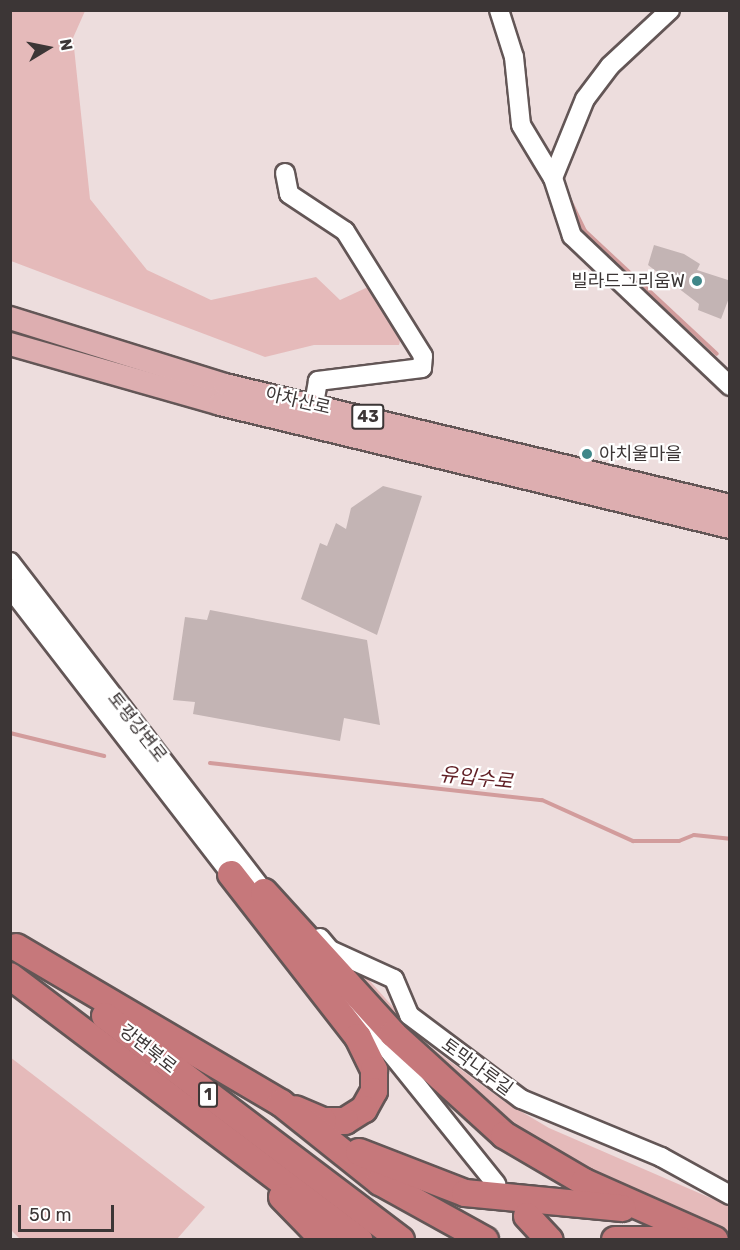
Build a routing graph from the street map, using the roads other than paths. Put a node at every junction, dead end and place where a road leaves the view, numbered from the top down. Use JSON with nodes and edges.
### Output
{"nodes":[{"id":1,"x":499,"y":10,"type":"edge"},
{"id":2,"x":670,"y":10,"type":"edge"},
{"id":3,"x":285,"y":173,"type":"dead end"},
{"id":4,"x":553,"y":178,"type":"junction"},
{"id":5,"x":10,"y":318,"type":"edge"},
{"id":6,"x":10,"y":344,"type":"edge"},
{"id":7,"x":729,"y":386,"type":"edge"},
{"id":8,"x":314,"y":404,"type":"junction"},
{"id":9,"x":729,"y":519,"type":"edge"},
{"id":10,"x":10,"y":562,"type":"edge"},
{"id":11,"x":10,"y":588,"type":"edge"},
{"id":12,"x":231,"y":874,"type":"junction"},
{"id":13,"x":264,"y":892,"type":"junction"},
{"id":14,"x":13,"y":945,"type":"edge"},
{"id":15,"x":10,"y":976,"type":"edge"},
{"id":16,"x":281,"y":1103,"type":"junction"},
{"id":17,"x":209,"y":1125,"type":"junction"},
{"id":18,"x":310,"y":1130,"type":"junction"},
{"id":19,"x":496,"y":1184,"type":"dead end"},
{"id":20,"x":729,"y":1195,"type":"edge"},
{"id":21,"x":644,"y":1210,"type":"junction"},
{"id":22,"x":527,"y":1216,"type":"dead end"},
{"id":23,"x":324,"y":1239,"type":"edge"},
{"id":24,"x":359,"y":1239,"type":"edge"},
{"id":25,"x":401,"y":1239,"type":"edge"},
{"id":26,"x":485,"y":1239,"type":"edge"},
{"id":27,"x":549,"y":1239,"type":"edge"},
{"id":28,"x":615,"y":1239,"type":"edge"},
{"id":29,"x":681,"y":1239,"type":"edge"},
{"id":30,"x":715,"y":1239,"type":"edge"}],
"edges":[{"from":1,"to":4,"type":"street"},
{"from":2,"to":4,"type":"street"},
{"from":3,"to":8,"type":"street"},
{"from":4,"to":7,"type":"street"},
{"from":5,"to":8,"type":"main road","name":"아차산로","number":"43"},
{"from":6,"to":9,"type":"main road","name":"아차산로","number":"43"},
{"from":8,"to":9,"type":"main road","name":"아차산로","number":"43"},
{"from":10,"to":13,"type":"street","name":"토평강변로"},
{"from":11,"to":12,"type":"street","name":"토평강변로"},
{"from":12,"to":13,"type":"street","name":"토막나루길"},
{"from":12,"to":16,"type":"highway"},
{"from":13,"to":19,"type":"street","name":"토평강변로"},
{"from":13,"to":20,"type":"street","name":"토막나루길"},
{"from":13,"to":21,"type":"highway"},
{"from":14,"to":16,"type":"highway"},
{"from":14,"to":25,"type":"highway","name":"강변북로","number":"1"},
{"from":15,"to":17,"type":"highway","name":"강변북로","number":"1"},
{"from":16,"to":18,"type":"highway"},
{"from":17,"to":23,"type":"highway"},
{"from":17,"to":24,"type":"highway","name":"강변북로","number":"1"},
{"from":18,"to":21,"type":"highway"},
{"from":18,"to":26,"type":"highway"},
{"from":21,"to":30,"type":"highway"},
{"from":22,"to":27,"type":"highway"},
{"from":28,"to":29,"type":"highway"}]}
